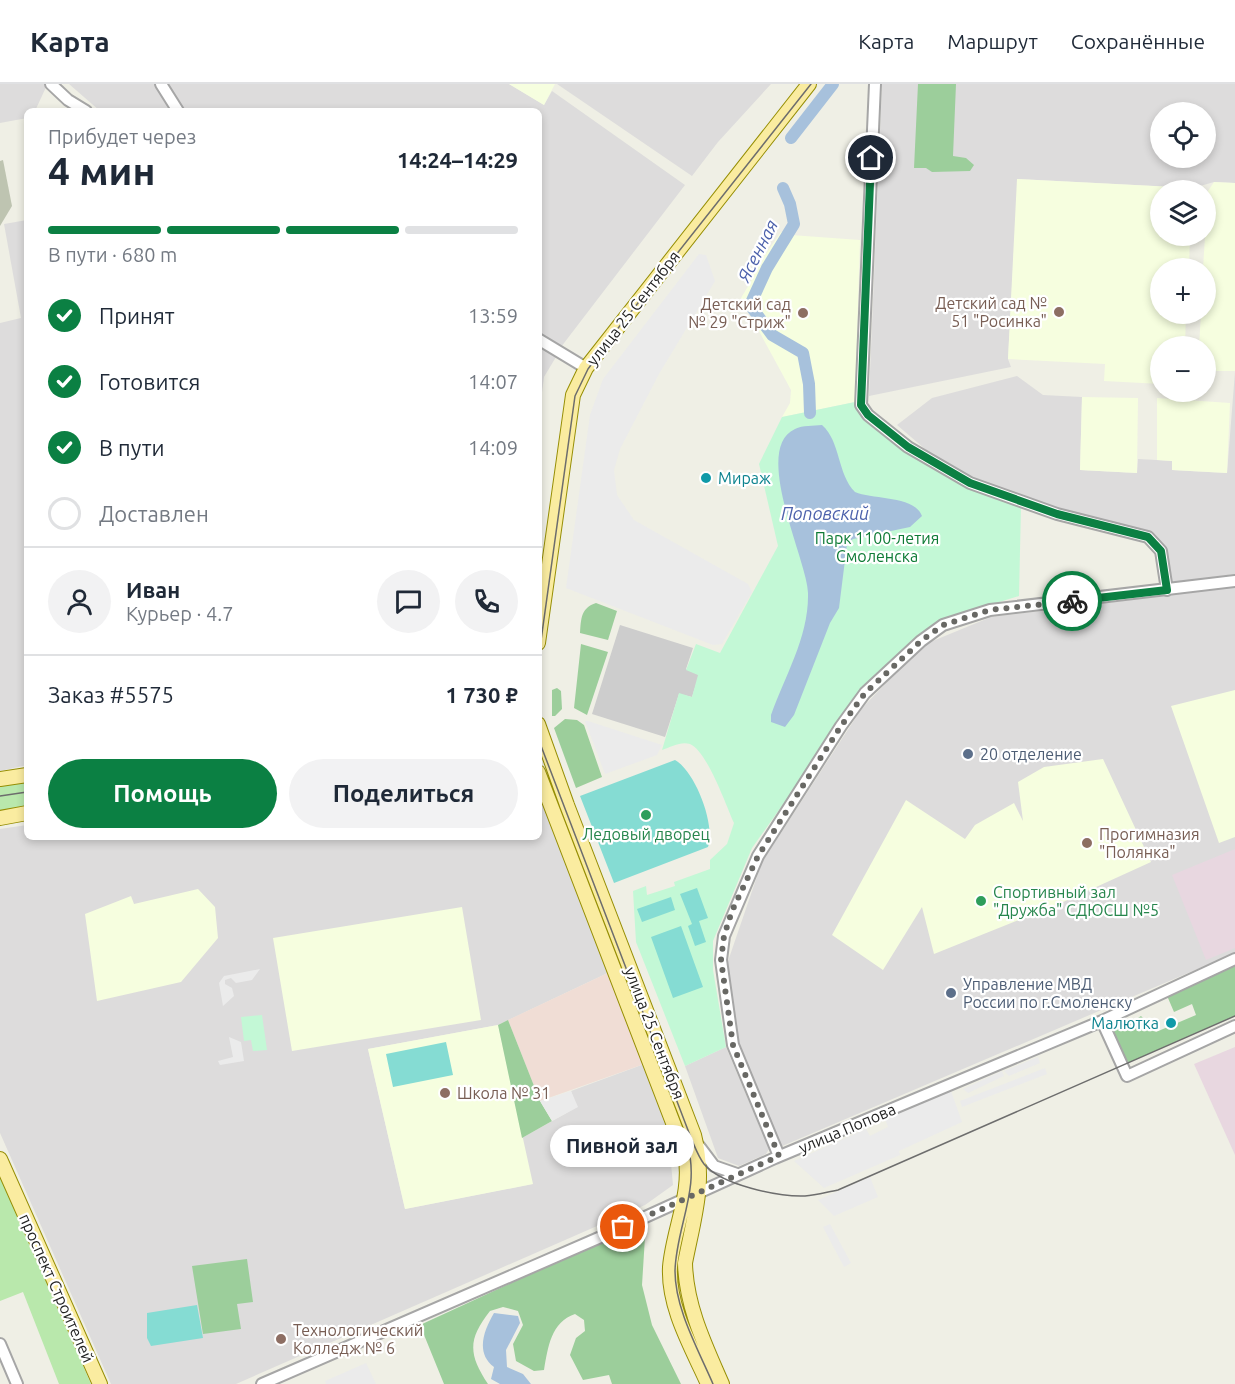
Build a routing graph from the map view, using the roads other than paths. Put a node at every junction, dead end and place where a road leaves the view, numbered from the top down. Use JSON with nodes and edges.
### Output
{"nodes":[{"id":1,"x":51,"y":84,"type":"edge"},
{"id":2,"x":161,"y":84,"type":"edge"},
{"id":3,"x":809,"y":84,"type":"edge"},
{"id":4,"x":875,"y":84,"type":"edge"},
{"id":5,"x":81,"y":108,"type":"edge"},
{"id":6,"x":176,"y":108,"type":"edge"},
{"id":7,"x":542,"y":341,"type":"edge"},
{"id":8,"x":586,"y":368,"type":"junction"},
{"id":9,"x":1235,"y":581,"type":"edge"},
{"id":10,"x":1167,"y":590,"type":"junction"},
{"id":11,"x":542,"y":615,"type":"edge"},
{"id":12,"x":542,"y":734,"type":"edge"},
{"id":13,"x":24,"y":775,"type":"edge"},
{"id":14,"x":0,"y":779,"type":"edge"},
{"id":15,"x":542,"y":782,"type":"edge"},
{"id":16,"x":24,"y":814,"type":"edge"},
{"id":17,"x":0,"y":818,"type":"edge"},
{"id":18,"x":1235,"y":958,"type":"edge"},
{"id":19,"x":1102,"y":1021,"type":"junction"},
{"id":20,"x":1235,"y":1026,"type":"edge"},
{"id":21,"x":694,"y":1136,"type":"junction"},
{"id":22,"x":779,"y":1156,"type":"junction"},
{"id":23,"x":0,"y":1159,"type":"edge"},
{"id":24,"x":737,"y":1174,"type":"junction"},
{"id":25,"x":699,"y":1192,"type":"junction"},
{"id":26,"x":682,"y":1200,"type":"junction"},
{"id":27,"x":0,"y":1344,"type":"edge"},
{"id":28,"x":17,"y":1384,"type":"edge"},
{"id":29,"x":100,"y":1384,"type":"edge"},
{"id":30,"x":262,"y":1384,"type":"edge"},
{"id":31,"x":708,"y":1384,"type":"edge"},
{"id":32,"x":722,"y":1384,"type":"edge"}],
"edges":[{"from":1,"to":5,"type":"street"},
{"from":2,"to":6,"type":"street"},
{"from":3,"to":8,"type":"main road","name":"улица 25 Сентября"},
{"from":4,"to":10,"type":"street"},
{"from":7,"to":8,"type":"street"},
{"from":8,"to":11,"type":"main road","name":"улица 25 Сентября"},
{"from":9,"to":10,"type":"street"},
{"from":10,"to":22,"type":"street"},
{"from":12,"to":21,"type":"main road","name":"улица 25 Сентября"},
{"from":13,"to":14,"type":"main road"},
{"from":15,"to":26,"type":"main road"},
{"from":16,"to":17,"type":"main road"},
{"from":18,"to":19,"type":"street","name":"улица Попова"},
{"from":19,"to":20,"type":"street"},
{"from":19,"to":22,"type":"street","name":"улица Попова"},
{"from":21,"to":24,"type":"street"},
{"from":21,"to":25,"type":"main road","name":"улица 25 Сентября"},
{"from":22,"to":24,"type":"street","name":"улица Попова"},
{"from":23,"to":29,"type":"main road","name":"проспект Строителей"},
{"from":24,"to":25,"type":"street","name":"улица Попова"},
{"from":25,"to":26,"type":"street","name":"улица Попова"},
{"from":25,"to":32,"type":"main road","name":"улица 25 Сентября"},
{"from":26,"to":30,"type":"street","name":"улица Попова"},
{"from":26,"to":31,"type":"main road"},
{"from":27,"to":28,"type":"street"}]}
